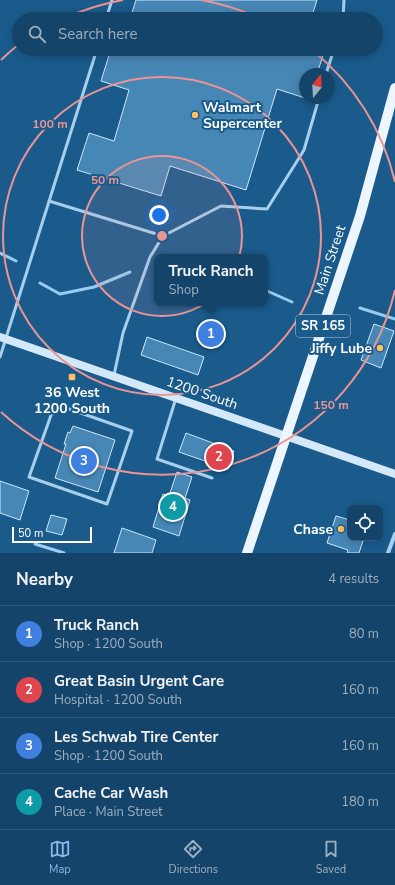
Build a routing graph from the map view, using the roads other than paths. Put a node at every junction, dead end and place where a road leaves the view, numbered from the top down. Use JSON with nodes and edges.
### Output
{"nodes":[{"id":1,"x":112,"y":0,"type":"edge"},
{"id":2,"x":344,"y":0,"type":"edge"},
{"id":3,"x":108,"y":12,"type":"edge"},
{"id":4,"x":343,"y":12,"type":"edge"},
{"id":5,"x":95,"y":56,"type":"edge"},
{"id":6,"x":332,"y":56,"type":"edge"},
{"id":7,"x":328,"y":68,"type":"edge"},
{"id":8,"x":395,"y":88,"type":"edge"},
{"id":9,"x":317,"y":104,"type":"edge"},
{"id":10,"x":49,"y":201,"type":"junction"},
{"id":11,"x":163,"y":236,"type":"junction"},
{"id":12,"x":3,"y":339,"type":"edge"},
{"id":13,"x":0,"y":357,"type":"edge"},
{"id":14,"x":113,"y":377,"type":"junction"},
{"id":15,"x":176,"y":398,"type":"junction"},
{"id":16,"x":287,"y":436,"type":"junction"},
{"id":17,"x":395,"y":474,"type":"edge"},
{"id":18,"x":29,"y":477,"type":"joint"},
{"id":19,"x":212,"y":478,"type":"dead end"},
{"id":20,"x":395,"y":534,"type":"edge"},
{"id":21,"x":35,"y":544,"type":"dead end"},
{"id":22,"x":64,"y":553,"type":"edge"},
{"id":23,"x":247,"y":553,"type":"edge"},
{"id":24,"x":388,"y":553,"type":"edge"}],
"edges":[{"from":1,"to":3,"type":"lane"},
{"from":2,"to":4,"type":"lane"},
{"from":5,"to":10,"type":"lane"},
{"from":6,"to":7,"type":"lane"},
{"from":8,"to":16,"type":"main road","name":"Main Street","number":"SR 165"},
{"from":9,"to":11,"type":"lane"},
{"from":10,"to":11,"type":"lane"},
{"from":10,"to":12,"type":"lane"},
{"from":11,"to":14,"type":"lane"},
{"from":12,"to":13,"type":"lane"},
{"from":12,"to":14,"type":"main road","name":"1200 South"},
{"from":14,"to":15,"type":"main road","name":"1200 South"},
{"from":15,"to":16,"type":"main road","name":"1200 South"},
{"from":15,"to":19,"type":"lane"},
{"from":16,"to":17,"type":"main road","name":"1200 South"},
{"from":16,"to":23,"type":"main road","name":"Main Street","number":"SR 165"},
{"from":18,"to":18,"type":"lane"},
{"from":20,"to":24,"type":"street"},
{"from":21,"to":22,"type":"lane"}]}
